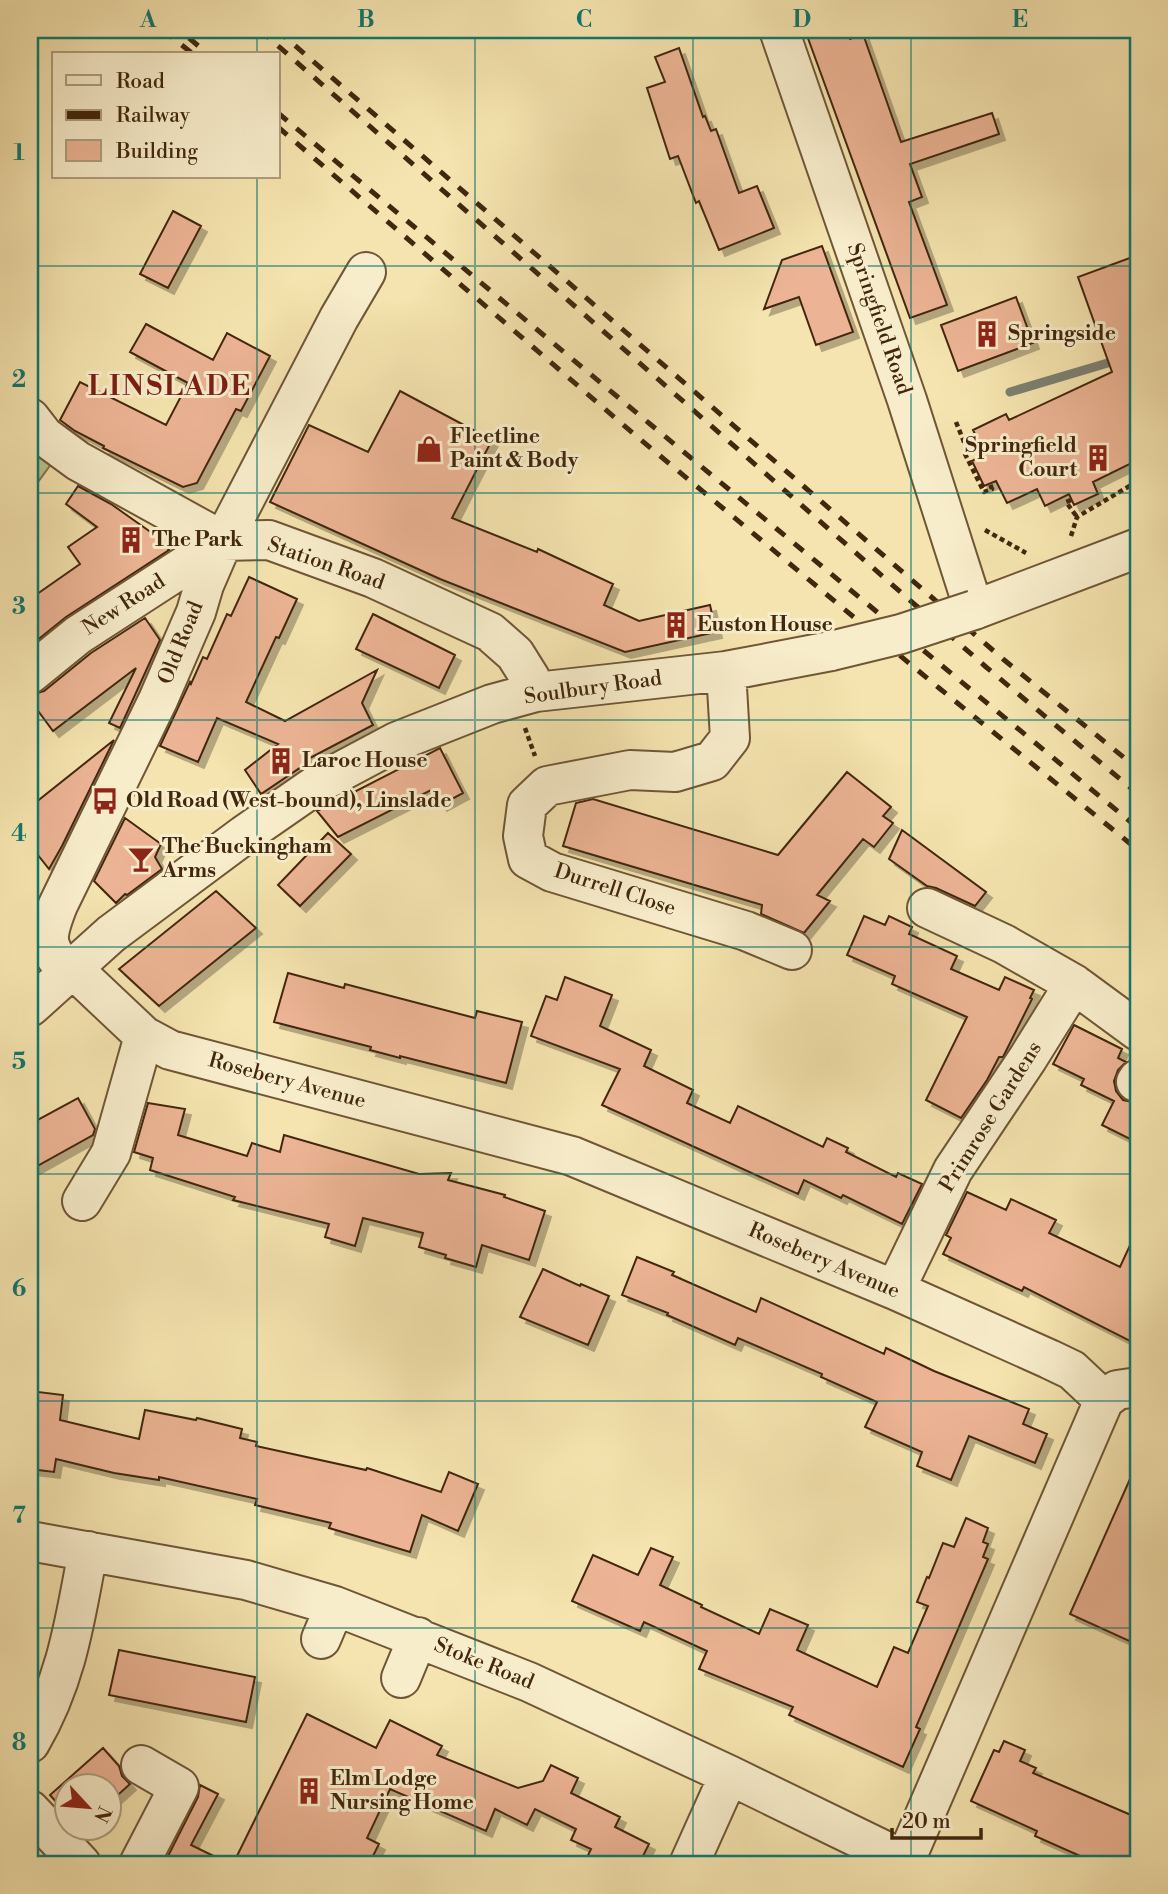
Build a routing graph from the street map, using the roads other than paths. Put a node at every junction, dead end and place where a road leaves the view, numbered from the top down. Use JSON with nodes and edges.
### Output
{"nodes":[{"id":1,"x":779,"y":30,"type":"edge"},
{"id":2,"x":366,"y":272,"type":"dead end"},
{"id":3,"x":30,"y":418,"type":"edge"},
{"id":4,"x":223,"y":541,"type":"junction"},
{"id":5,"x":1138,"y":548,"type":"edge"},
{"id":6,"x":982,"y":607,"type":"junction"},
{"id":7,"x":726,"y":671,"type":"junction"},
{"id":8,"x":30,"y":674,"type":"edge"},
{"id":9,"x":525,"y":695,"type":"junction"},
{"id":10,"x":927,"y":908,"type":"dead end"},
{"id":11,"x":792,"y":950,"type":"dead end"},
{"id":12,"x":70,"y":970,"type":"junction"},
{"id":13,"x":1074,"y":984,"type":"junction"},
{"id":14,"x":30,"y":1007,"type":"edge"},
{"id":15,"x":1138,"y":1031,"type":"edge"},
{"id":16,"x":144,"y":1036,"type":"junction"},
{"id":17,"x":82,"y":1201,"type":"dead end"},
{"id":18,"x":895,"y":1290,"type":"junction"},
{"id":19,"x":1121,"y":1393,"type":"edge"},
{"id":20,"x":30,"y":1541,"type":"edge"},
{"id":21,"x":88,"y":1550,"type":"junction"},
{"id":22,"x":418,"y":1637,"type":"junction"},
{"id":23,"x":401,"y":1678,"type":"dead end"},
{"id":24,"x":30,"y":1743,"type":"edge"},
{"id":25,"x":141,"y":1765,"type":"dead end"},
{"id":26,"x":729,"y":1775,"type":"junction"},
{"id":27,"x":30,"y":1810,"type":"edge"},
{"id":28,"x":909,"y":1863,"type":"edge"},
{"id":29,"x":81,"y":1864,"type":"edge"},
{"id":30,"x":139,"y":1864,"type":"edge"},
{"id":31,"x":689,"y":1864,"type":"edge"}],
"edges":[{"from":1,"to":6,"type":"street","name":"Springfield Road"},
{"from":2,"to":4,"type":"street","name":"Old Road"},
{"from":3,"to":4,"type":"street"},
{"from":4,"to":8,"type":"street","name":"New Road"},
{"from":4,"to":9,"type":"street","name":"Station Road"},
{"from":4,"to":12,"type":"street","name":"Old Road"},
{"from":5,"to":6,"type":"street","name":"Soulbury Road"},
{"from":6,"to":7,"type":"street","name":"Soulbury Road","bridge":true},
{"from":7,"to":9,"type":"street","name":"Soulbury Road"},
{"from":7,"to":11,"type":"street","name":"Durrell Close"},
{"from":9,"to":12,"type":"street","name":"Soulbury Road"},
{"from":10,"to":13,"type":"street"},
{"from":12,"to":14,"type":"street"},
{"from":12,"to":16,"type":"street","name":"Rosebery Avenue"},
{"from":13,"to":15,"type":"street"},
{"from":13,"to":18,"type":"street","name":"Primrose Gardens"},
{"from":16,"to":17,"type":"street"},
{"from":16,"to":18,"type":"street","name":"Rosebery Avenue"},
{"from":18,"to":19,"type":"street","name":"Rosebery Avenue"},
{"from":19,"to":28,"type":"street","name":"Rosebery Avenue"},
{"from":20,"to":21,"type":"street","name":"Stoke Road"},
{"from":21,"to":22,"type":"street","name":"Stoke Road"},
{"from":21,"to":24,"type":"street"},
{"from":22,"to":23,"type":"street"},
{"from":22,"to":26,"type":"street","name":"Stoke Road"},
{"from":25,"to":30,"type":"street"},
{"from":26,"to":28,"type":"street","name":"Stoke Road"},
{"from":26,"to":31,"type":"street"},
{"from":27,"to":29,"type":"street"}]}
